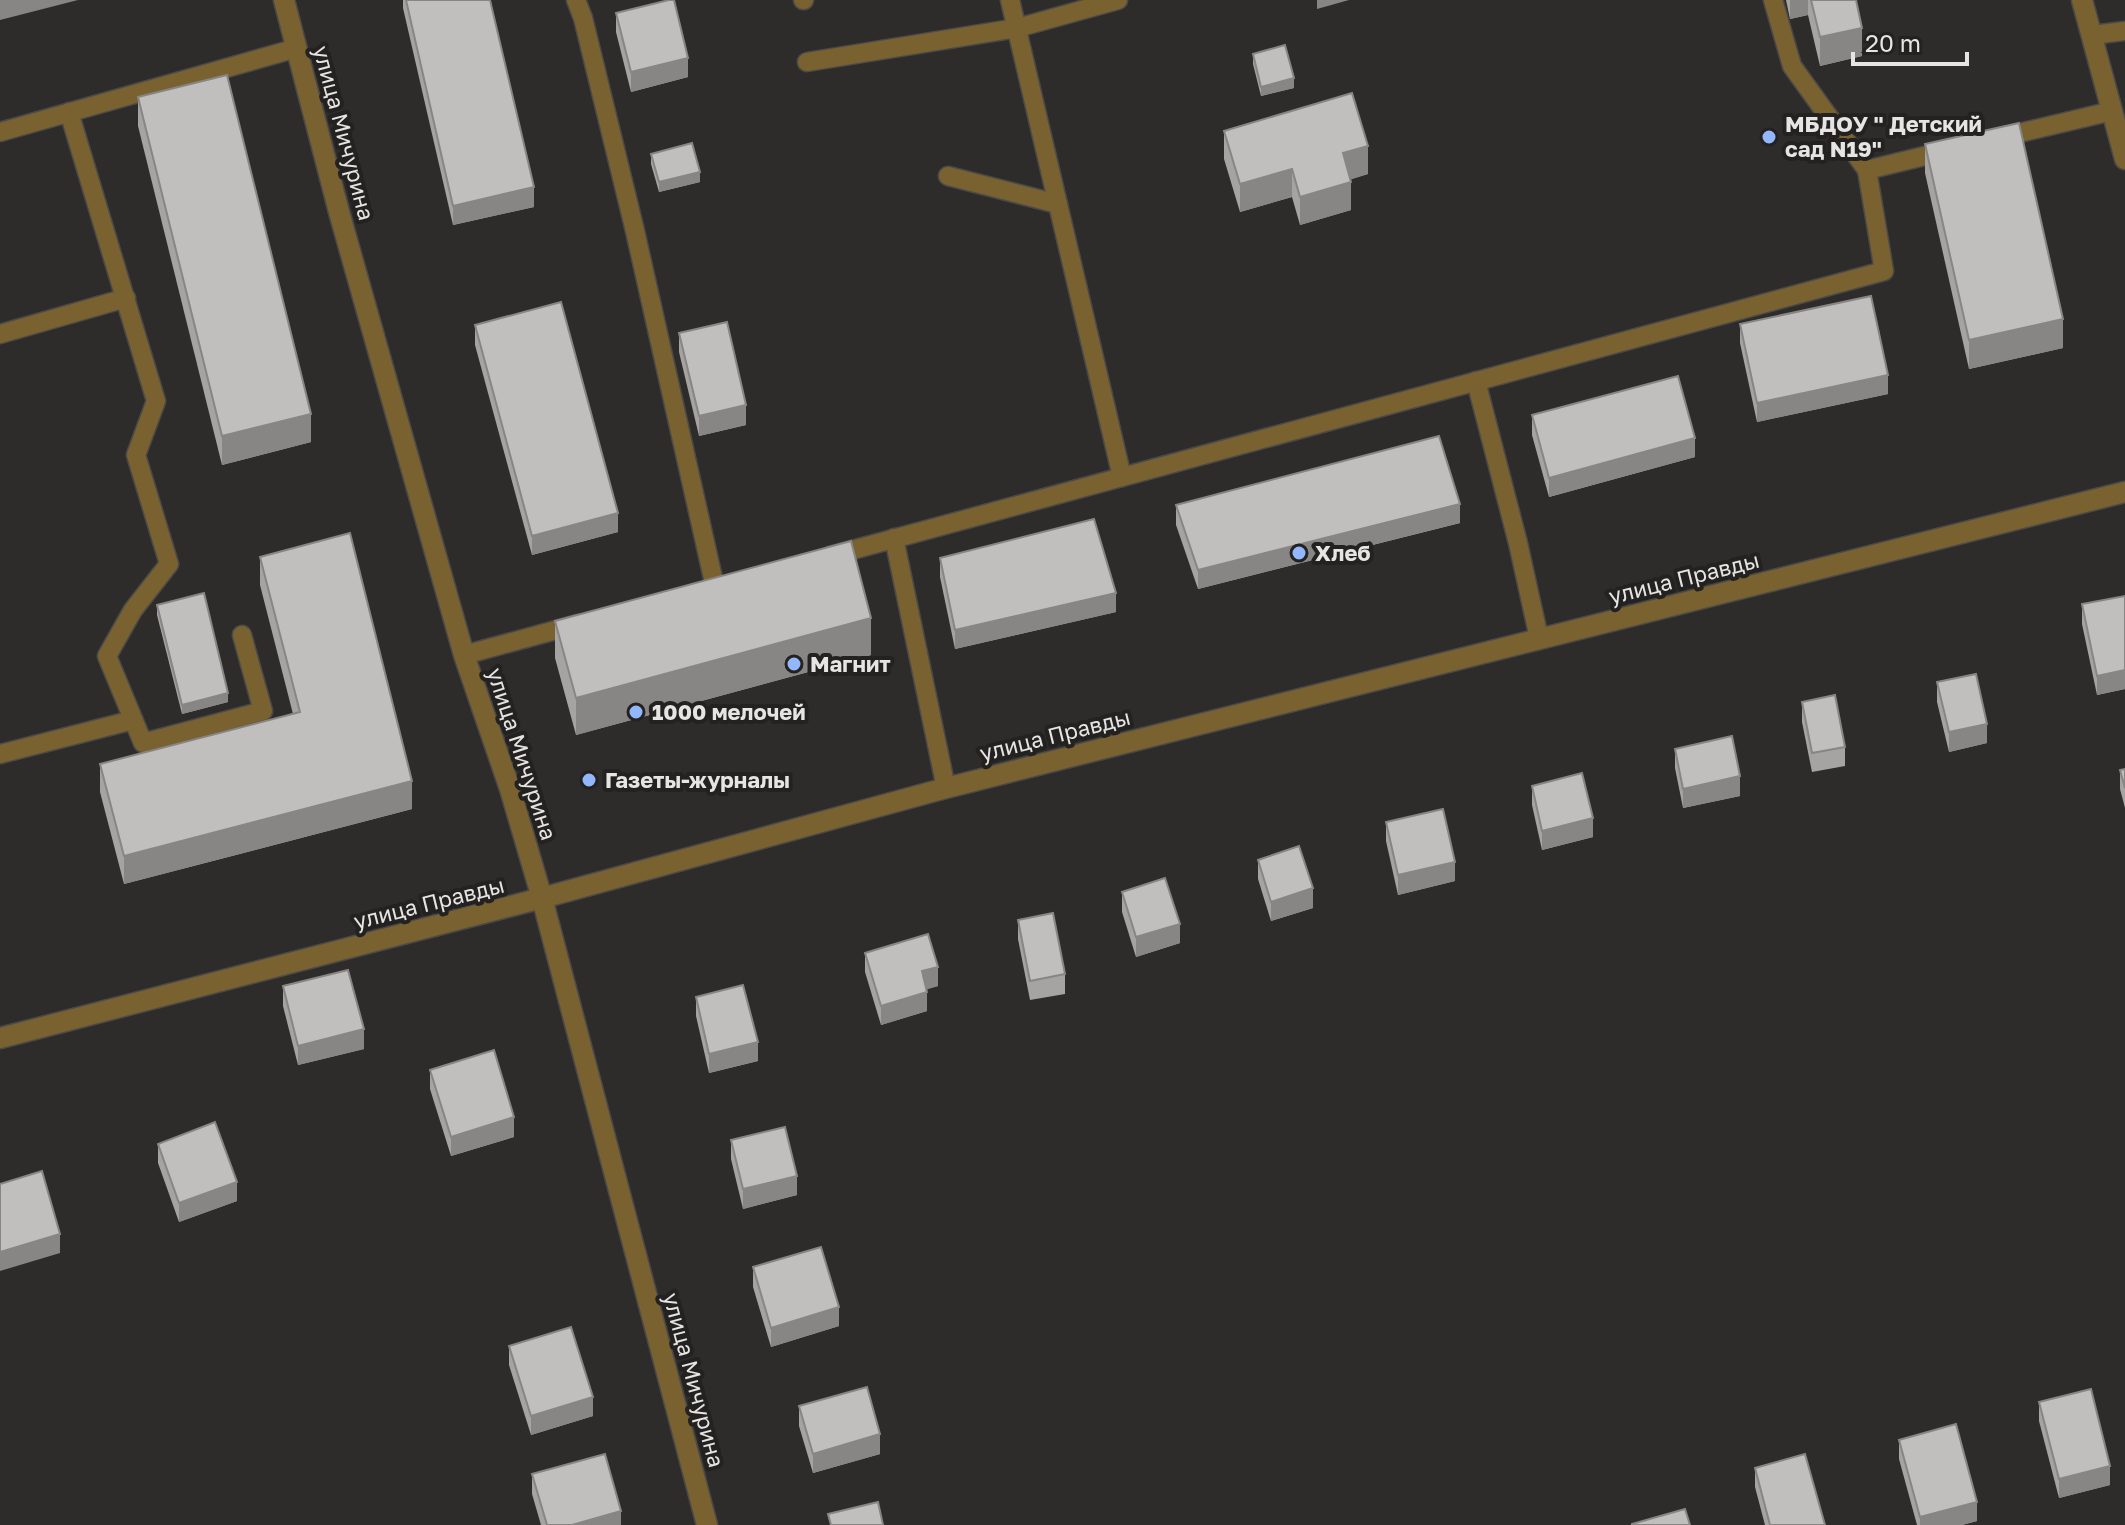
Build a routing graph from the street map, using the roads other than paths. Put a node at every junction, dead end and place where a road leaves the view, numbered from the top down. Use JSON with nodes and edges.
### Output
{"nodes":[{"id":1,"x":284,"y":0,"type":"edge"},
{"id":2,"x":576,"y":0,"type":"edge"},
{"id":3,"x":1010,"y":0,"type":"edge"},
{"id":4,"x":1118,"y":0,"type":"edge"},
{"id":5,"x":1773,"y":0,"type":"edge"},
{"id":6,"x":2082,"y":0,"type":"edge"},
{"id":7,"x":1017,"y":28,"type":"junction"},
{"id":8,"x":2125,"y":31,"type":"edge"},
{"id":9,"x":2092,"y":35,"type":"junction"},
{"id":10,"x":297,"y":48,"type":"junction"},
{"id":11,"x":807,"y":62,"type":"dead end"},
{"id":12,"x":2112,"y":111,"type":"junction"},
{"id":13,"x":69,"y":112,"type":"junction"},
{"id":14,"x":0,"y":132,"type":"edge"},
{"id":15,"x":2125,"y":159,"type":"edge"},
{"id":16,"x":1867,"y":170,"type":"junction"},
{"id":17,"x":948,"y":176,"type":"dead end"},
{"id":18,"x":1058,"y":204,"type":"junction"},
{"id":19,"x":126,"y":298,"type":"junction"},
{"id":20,"x":0,"y":334,"type":"edge"},
{"id":21,"x":1476,"y":381,"type":"junction"},
{"id":22,"x":1122,"y":477,"type":"junction"},
{"id":23,"x":2125,"y":492,"type":"edge"},
{"id":24,"x":894,"y":538,"type":"junction"},
{"id":25,"x":819,"y":559,"type":"edge"},
{"id":26,"x":715,"y":587,"type":"edge"},
{"id":27,"x":597,"y":619,"type":"edge"},
{"id":28,"x":242,"y":635,"type":"dead end"},
{"id":29,"x":1539,"y":638,"type":"junction"},
{"id":30,"x":464,"y":655,"type":"junction"},
{"id":31,"x":133,"y":720,"type":"junction"},
{"id":32,"x":0,"y":754,"type":"edge"},
{"id":33,"x":946,"y":788,"type":"junction"},
{"id":34,"x":542,"y":898,"type":"junction"},
{"id":35,"x":0,"y":1038,"type":"edge"},
{"id":36,"x":707,"y":1525,"type":"edge"}],
"edges":[{"from":1,"to":10,"type":"street","name":"улица Мичурина"},
{"from":2,"to":26,"type":"lane"},
{"from":3,"to":7,"type":"lane"},
{"from":4,"to":7,"type":"lane"},
{"from":5,"to":16,"type":"lane"},
{"from":6,"to":9,"type":"street"},
{"from":7,"to":11,"type":"lane"},
{"from":7,"to":18,"type":"lane"},
{"from":8,"to":9,"type":"lane"},
{"from":9,"to":12,"type":"street"},
{"from":10,"to":13,"type":"lane"},
{"from":10,"to":30,"type":"street","name":"улица Мичурина"},
{"from":12,"to":15,"type":"street"},
{"from":12,"to":16,"type":"lane"},
{"from":13,"to":14,"type":"lane"},
{"from":13,"to":19,"type":"lane"},
{"from":16,"to":21,"type":"lane"},
{"from":17,"to":18,"type":"lane"},
{"from":18,"to":22,"type":"lane"},
{"from":19,"to":20,"type":"lane"},
{"from":19,"to":31,"type":"lane"},
{"from":21,"to":22,"type":"lane"},
{"from":21,"to":29,"type":"lane"},
{"from":22,"to":24,"type":"lane"},
{"from":23,"to":29,"type":"street","name":"улица Правды"},
{"from":24,"to":25,"type":"lane"},
{"from":24,"to":33,"type":"lane"},
{"from":27,"to":30,"type":"lane"},
{"from":28,"to":31,"type":"lane"},
{"from":29,"to":33,"type":"street","name":"улица Правды"},
{"from":30,"to":34,"type":"street","name":"улица Мичурина"},
{"from":31,"to":32,"type":"lane"},
{"from":33,"to":34,"type":"street","name":"улица Правды"},
{"from":34,"to":35,"type":"street","name":"улица Правды"},
{"from":34,"to":36,"type":"street","name":"улица Мичурина"}]}
